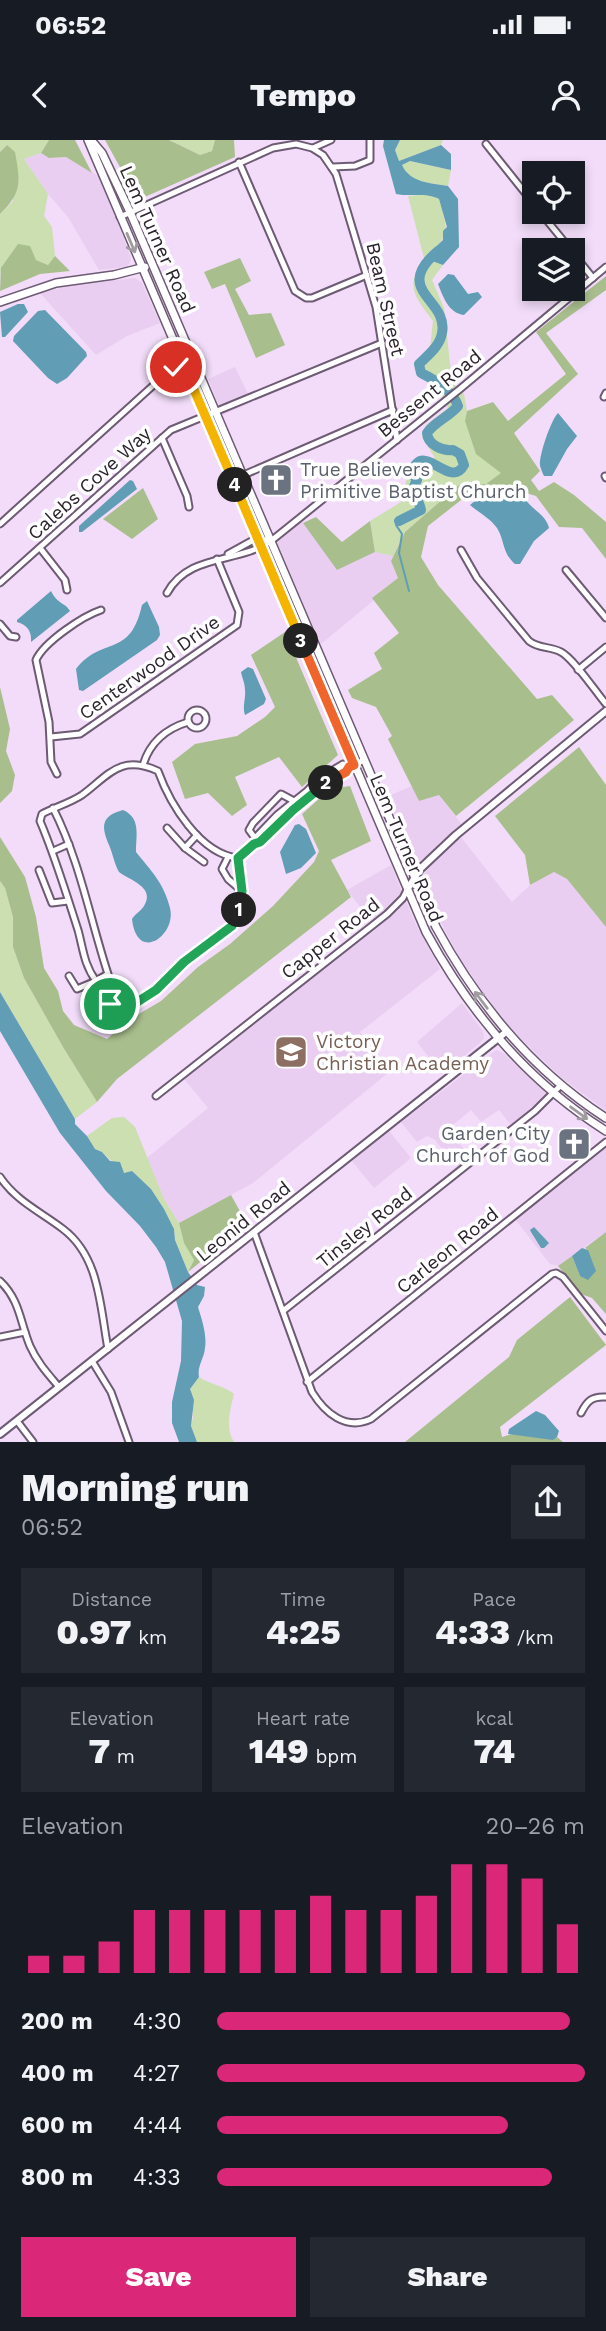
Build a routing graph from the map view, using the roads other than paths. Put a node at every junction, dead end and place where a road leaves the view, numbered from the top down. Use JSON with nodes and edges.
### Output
{"nodes":[{"id":1,"x":89,"y":140,"type":"edge"},
{"id":2,"x":331,"y":140,"type":"edge"},
{"id":3,"x":370,"y":140,"type":"edge"},
{"id":4,"x":486,"y":144,"type":"dead end"},
{"id":5,"x":312,"y":148,"type":"junction"},
{"id":6,"x":239,"y":162,"type":"junction"},
{"id":7,"x":333,"y":167,"type":"junction"},
{"id":8,"x":522,"y":189,"type":"edge"},
{"id":9,"x":130,"y":212,"type":"junction"},
{"id":10,"x":120,"y":217,"type":"junction"},
{"id":11,"x":550,"y":224,"type":"edge"},
{"id":12,"x":561,"y":238,"type":"edge"},
{"id":13,"x":153,"y":265,"type":"junction"},
{"id":14,"x":606,"y":267,"type":"edge"},
{"id":15,"x":142,"y":268,"type":"junction"},
{"id":16,"x":585,"y":268,"type":"edge"},
{"id":17,"x":367,"y":275,"type":"junction"},
{"id":18,"x":593,"y":278,"type":"junction"},
{"id":19,"x":0,"y":302,"type":"edge"},
{"id":20,"x":382,"y":343,"type":"junction"},
{"id":21,"x":193,"y":359,"type":"junction"},
{"id":22,"x":183,"y":364,"type":"junction"},
{"id":23,"x":393,"y":410,"type":"junction"},
{"id":24,"x":216,"y":413,"type":"junction"},
{"id":25,"x":205,"y":416,"type":"junction"},
{"id":26,"x":162,"y":438,"type":"junction"},
{"id":27,"x":397,"y":440,"type":"junction"},
{"id":28,"x":242,"y":474,"type":"junction"},
{"id":29,"x":232,"y":480,"type":"junction"},
{"id":30,"x":189,"y":507,"type":"dead end"},
{"id":31,"x":0,"y":524,"type":"edge"},
{"id":32,"x":257,"y":538,"type":"junction"},
{"id":33,"x":271,"y":541,"type":"junction"},
{"id":34,"x":261,"y":547,"type":"junction"},
{"id":35,"x":40,"y":548,"type":"junction"},
{"id":36,"x":461,"y":550,"type":"dead end"},
{"id":37,"x":226,"y":556,"type":"junction"},
{"id":38,"x":216,"y":559,"type":"junction"},
{"id":39,"x":566,"y":569,"type":"dead end"},
{"id":40,"x":0,"y":583,"type":"edge"},
{"id":41,"x":67,"y":590,"type":"dead end"},
{"id":42,"x":167,"y":593,"type":"dead end"},
{"id":43,"x":101,"y":610,"type":"dead end"},
{"id":44,"x":606,"y":618,"type":"edge"},
{"id":45,"x":0,"y":624,"type":"edge"},
{"id":46,"x":16,"y":637,"type":"dead end"},
{"id":47,"x":606,"y":647,"type":"edge"},
{"id":48,"x":317,"y":649,"type":"junction"},
{"id":49,"x":306,"y":654,"type":"junction"},
{"id":50,"x":578,"y":670,"type":"junction"},
{"id":51,"x":606,"y":704,"type":"edge"},
{"id":52,"x":606,"y":711,"type":"edge"},
{"id":53,"x":188,"y":722,"type":"dead end"},
{"id":54,"x":51,"y":737,"type":"junction"},
{"id":55,"x":364,"y":760,"type":"junction"},
{"id":56,"x":144,"y":765,"type":"junction"},
{"id":57,"x":352,"y":766,"type":"junction"},
{"id":58,"x":57,"y":774,"type":"dead end"},
{"id":59,"x":296,"y":803,"type":"junction"},
{"id":60,"x":53,"y":808,"type":"junction"},
{"id":61,"x":167,"y":828,"type":"dead end"},
{"id":62,"x":197,"y":835,"type":"junction"},
{"id":63,"x":255,"y":841,"type":"junction"},
{"id":64,"x":69,"y":844,"type":"junction"},
{"id":65,"x":185,"y":848,"type":"junction"},
{"id":66,"x":53,"y":851,"type":"junction"},
{"id":67,"x":228,"y":857,"type":"junction"},
{"id":68,"x":238,"y":858,"type":"junction"},
{"id":69,"x":204,"y":862,"type":"dead end"},
{"id":70,"x":39,"y":870,"type":"dead end"},
{"id":71,"x":414,"y":878,"type":"junction"},
{"id":72,"x":407,"y":890,"type":"junction"},
{"id":73,"x":242,"y":891,"type":"junction"},
{"id":74,"x":68,"y":901,"type":"junction"},
{"id":75,"x":69,"y":976,"type":"dead end"},
{"id":76,"x":96,"y":981,"type":"junction"},
{"id":77,"x":506,"y":1032,"type":"junction"},
{"id":78,"x":497,"y":1039,"type":"junction"},
{"id":79,"x":561,"y":1085,"type":"junction"},
{"id":80,"x":553,"y":1093,"type":"junction"},
{"id":81,"x":156,"y":1096,"type":"dead end"},
{"id":82,"x":606,"y":1118,"type":"edge"},
{"id":83,"x":606,"y":1132,"type":"edge"},
{"id":84,"x":606,"y":1142,"type":"edge"},
{"id":85,"x":0,"y":1177,"type":"edge"},
{"id":86,"x":254,"y":1232,"type":"junction"},
{"id":87,"x":0,"y":1282,"type":"edge"},
{"id":88,"x":283,"y":1311,"type":"junction"},
{"id":89,"x":606,"y":1331,"type":"edge"},
{"id":90,"x":25,"y":1332,"type":"junction"},
{"id":91,"x":0,"y":1337,"type":"edge"},
{"id":92,"x":108,"y":1349,"type":"junction"},
{"id":93,"x":92,"y":1361,"type":"junction"},
{"id":94,"x":307,"y":1382,"type":"junction"},
{"id":95,"x":59,"y":1387,"type":"junction"},
{"id":96,"x":606,"y":1397,"type":"edge"},
{"id":97,"x":581,"y":1413,"type":"dead end"},
{"id":98,"x":17,"y":1421,"type":"junction"},
{"id":99,"x":0,"y":1434,"type":"edge"},
{"id":100,"x":33,"y":1442,"type":"edge"},
{"id":101,"x":130,"y":1442,"type":"edge"}],
"edges":[{"from":1,"to":9,"type":"main road","name":"Lem Turner Road"},
{"from":1,"to":10,"type":"main road","name":"Lem Turner Road"},
{"from":2,"to":5,"type":"street"},
{"from":3,"to":7,"type":"street"},
{"from":4,"to":8,"type":"street"},
{"from":5,"to":6,"type":"street"},
{"from":5,"to":7,"type":"street"},
{"from":6,"to":9,"type":"street"},
{"from":6,"to":17,"type":"street"},
{"from":7,"to":17,"type":"street","name":"Beam Street"},
{"from":9,"to":10,"type":"street"},
{"from":9,"to":13,"type":"main road","name":"Lem Turner Road"},
{"from":10,"to":15,"type":"main road","name":"Lem Turner Road","one_way":true},
{"from":11,"to":12,"type":"street"},
{"from":13,"to":15,"type":"main road"},
{"from":13,"to":21,"type":"main road","name":"Lem Turner Road"},
{"from":14,"to":18,"type":"street","name":"Bessent Road"},
{"from":15,"to":19,"type":"main road"},
{"from":15,"to":22,"type":"main road","name":"Lem Turner Road"},
{"from":16,"to":18,"type":"street"},
{"from":17,"to":20,"type":"street","name":"Beam Street"},
{"from":18,"to":27,"type":"street","name":"Bessent Road"},
{"from":20,"to":23,"type":"street","name":"Beam Street"},
{"from":20,"to":24,"type":"street","name":"Calebs Cove Way"},
{"from":21,"to":22,"type":"street"},
{"from":21,"to":24,"type":"main road","name":"Lem Turner Road"},
{"from":22,"to":25,"type":"main road","name":"Lem Turner Road"},
{"from":22,"to":31,"type":"street"},
{"from":23,"to":27,"type":"street","name":"Beam Street"},
{"from":23,"to":28,"type":"street"},
{"from":24,"to":25,"type":"street","name":"Calebs Cove Way"},
{"from":24,"to":28,"type":"main road","name":"Lem Turner Road"},
{"from":25,"to":26,"type":"street","name":"Calebs Cove Way"},
{"from":25,"to":29,"type":"main road","name":"Lem Turner Road"},
{"from":26,"to":30,"type":"street"},
{"from":26,"to":35,"type":"street","name":"Calebs Cove Way"},
{"from":27,"to":33,"type":"street","name":"Bessent Road"},
{"from":28,"to":29,"type":"street"},
{"from":28,"to":33,"type":"main road","name":"Lem Turner Road"},
{"from":29,"to":32,"type":"main road","name":"Lem Turner Road"},
{"from":32,"to":33,"type":"street"},
{"from":32,"to":34,"type":"main road","name":"Lem Turner Road"},
{"from":32,"to":37,"type":"street","name":"Bessent Road"},
{"from":33,"to":34,"type":"street","name":"Bessent Road"},
{"from":33,"to":48,"type":"main road","name":"Lem Turner Road"},
{"from":34,"to":37,"type":"street","name":"Bessent Road"},
{"from":34,"to":49,"type":"main road","name":"Lem Turner Road"},
{"from":35,"to":40,"type":"street","name":"Calebs Cove Way"},
{"from":35,"to":41,"type":"street"},
{"from":36,"to":50,"type":"street"},
{"from":37,"to":38,"type":"street","name":"Bessent Road"},
{"from":38,"to":42,"type":"street","name":"Bessent Road"},
{"from":38,"to":54,"type":"street","name":"Centerwood Drive"},
{"from":39,"to":44,"type":"street"},
{"from":43,"to":54,"type":"street"},
{"from":45,"to":46,"type":"street"},
{"from":47,"to":50,"type":"street"},
{"from":48,"to":49,"type":"main road"},
{"from":48,"to":55,"type":"main road","name":"Lem Turner Road"},
{"from":49,"to":57,"type":"main road","name":"Lem Turner Road"},
{"from":50,"to":51,"type":"street"},
{"from":52,"to":71,"type":"street","name":"Capper Road"},
{"from":53,"to":56,"type":"street"},
{"from":54,"to":58,"type":"street"},
{"from":55,"to":57,"type":"street"},
{"from":55,"to":71,"type":"main road","name":"Lem Turner Road"},
{"from":56,"to":60,"type":"street"},
{"from":56,"to":62,"type":"street"},
{"from":57,"to":59,"type":"street"},
{"from":57,"to":72,"type":"main road","name":"Lem Turner Road"},
{"from":59,"to":63,"type":"street"},
{"from":59,"to":63,"type":"street"},
{"from":60,"to":64,"type":"street"},
{"from":60,"to":66,"type":"street"},
{"from":61,"to":65,"type":"street"},
{"from":62,"to":65,"type":"street"},
{"from":62,"to":67,"type":"street"},
{"from":63,"to":68,"type":"street"},
{"from":64,"to":66,"type":"street"},
{"from":64,"to":76,"type":"street"},
{"from":65,"to":69,"type":"street"},
{"from":66,"to":74,"type":"street"},
{"from":67,"to":68,"type":"street"},
{"from":67,"to":73,"type":"street"},
{"from":68,"to":73,"type":"street"},
{"from":70,"to":74,"type":"street"},
{"from":71,"to":72,"type":"street","name":"Capper Road"},
{"from":77,"to":71,"type":"main road","name":"Lem Turner Road","one_way":true},
{"from":72,"to":78,"type":"main road","name":"Lem Turner Road"},
{"from":72,"to":81,"type":"street","name":"Capper Road"},
{"from":73,"to":76,"type":"street"},
{"from":74,"to":76,"type":"street"},
{"from":75,"to":76,"type":"street"},
{"from":77,"to":78,"type":"street","name":"Leonid Road"},
{"from":77,"to":79,"type":"main road","name":"Lem Turner Road"},
{"from":78,"to":80,"type":"main road","name":"Lem Turner Road"},
{"from":78,"to":86,"type":"street","name":"Leonid Road"},
{"from":79,"to":80,"type":"street","name":"Tinsley Road"},
{"from":79,"to":82,"type":"main road","name":"Lem Turner Road"},
{"from":80,"to":83,"type":"main road","name":"Lem Turner Road","one_way":true},
{"from":80,"to":88,"type":"street","name":"Tinsley Road"},
{"from":84,"to":94,"type":"street","name":"Carleon Road"},
{"from":85,"to":92,"type":"street"},
{"from":86,"to":88,"type":"street"},
{"from":86,"to":92,"type":"street","name":"Leonid Road"},
{"from":87,"to":90,"type":"street"},
{"from":88,"to":94,"type":"street"},
{"from":89,"to":94,"type":"street"},
{"from":90,"to":91,"type":"street"},
{"from":90,"to":95,"type":"street"},
{"from":92,"to":93,"type":"street","name":"Leonid Road"},
{"from":93,"to":95,"type":"street","name":"Leonid Road"},
{"from":93,"to":101,"type":"street"},
{"from":95,"to":98,"type":"street","name":"Leonid Road"},
{"from":96,"to":97,"type":"street"},
{"from":98,"to":99,"type":"street","name":"Leonid Road"},
{"from":98,"to":100,"type":"street"}]}
